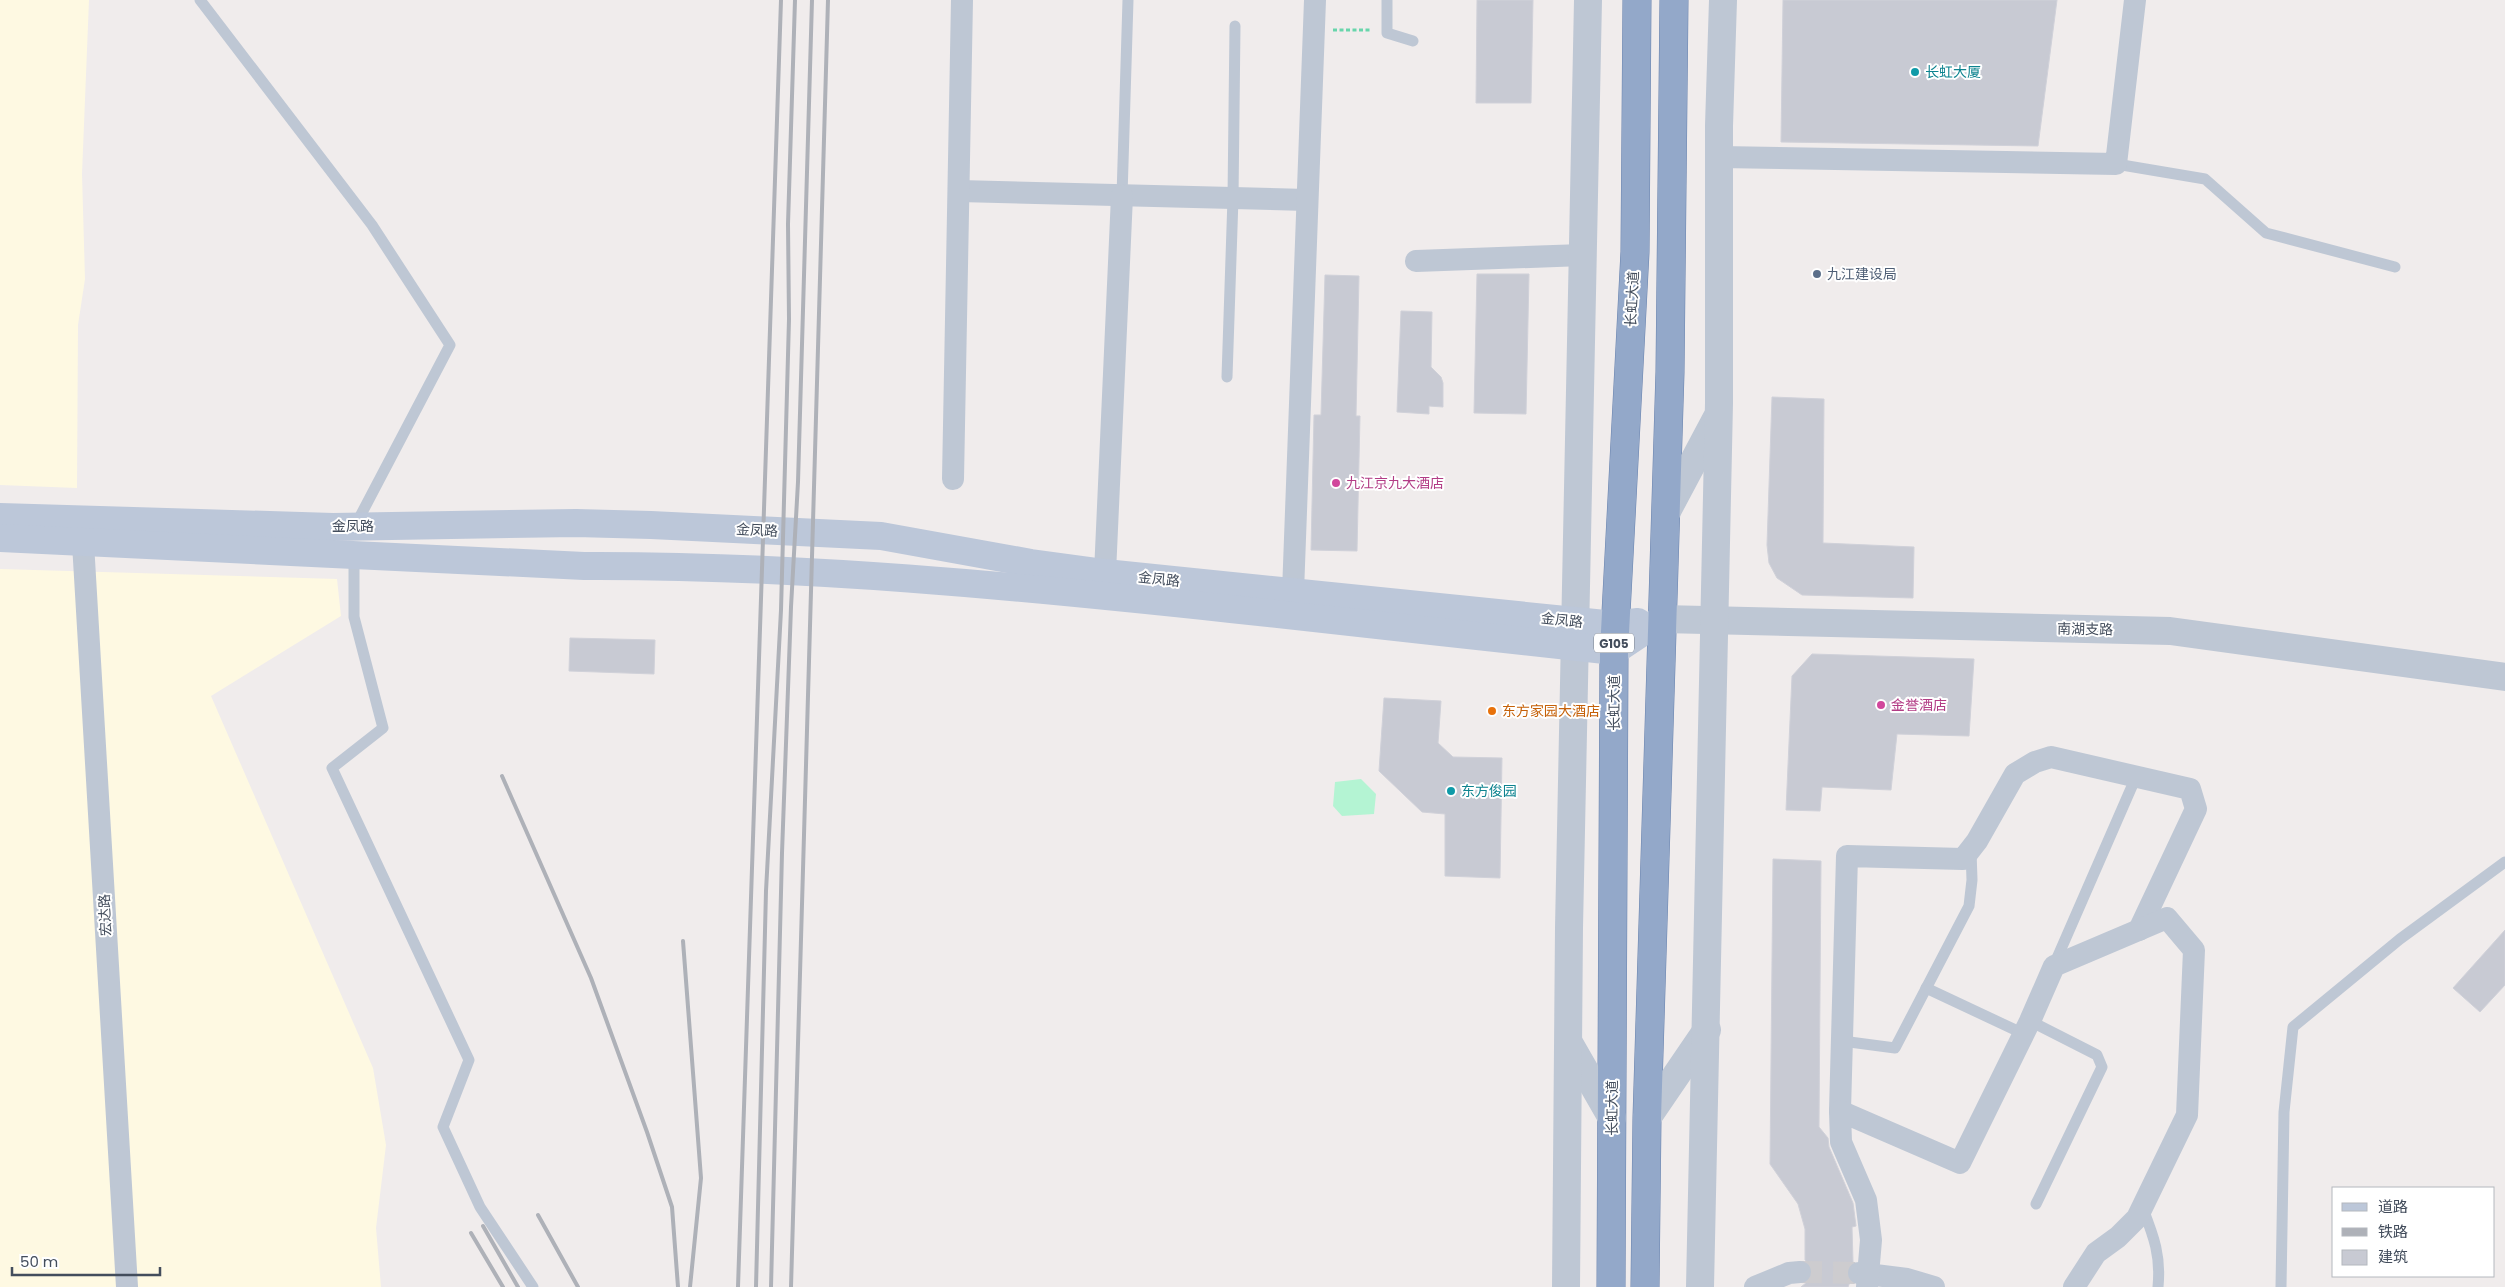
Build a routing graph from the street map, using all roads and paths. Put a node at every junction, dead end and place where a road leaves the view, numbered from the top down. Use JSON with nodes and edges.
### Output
{"nodes":[{"id":1,"x":200,"y":0,"type":"edge"},
{"id":2,"x":962,"y":0,"type":"edge"},
{"id":3,"x":1128,"y":0,"type":"edge"},
{"id":4,"x":1315,"y":0,"type":"edge"},
{"id":5,"x":1387,"y":0,"type":"edge"},
{"id":6,"x":1588,"y":0,"type":"edge"},
{"id":7,"x":1636,"y":0,"type":"edge"},
{"id":8,"x":1674,"y":0,"type":"edge"},
{"id":9,"x":1723,"y":0,"type":"edge"},
{"id":10,"x":2136,"y":0,"type":"edge"},
{"id":11,"x":1235,"y":26,"type":"dead end"},
{"id":12,"x":1330,"y":30,"type":"dead end"},
{"id":13,"x":1387,"y":30,"type":"junction"},
{"id":14,"x":1413,"y":41,"type":"dead end"},
{"id":15,"x":1720,"y":157,"type":"junction"},
{"id":16,"x":2116,"y":164,"type":"junction"},
{"id":17,"x":959,"y":191,"type":"junction"},
{"id":18,"x":1122,"y":196,"type":"junction"},
{"id":19,"x":1234,"y":198,"type":"junction"},
{"id":20,"x":1307,"y":200,"type":"junction"},
{"id":21,"x":1584,"y":255,"type":"junction"},
{"id":22,"x":1416,"y":261,"type":"dead end"},
{"id":23,"x":2395,"y":267,"type":"dead end"},
{"id":24,"x":1227,"y":378,"type":"dead end"},
{"id":25,"x":1719,"y":414,"type":"junction"},
{"id":26,"x":953,"y":479,"type":"dead end"},
{"id":27,"x":1666,"y":512,"type":"junction"},
{"id":28,"x":0,"y":517,"type":"edge"},
{"id":29,"x":0,"y":538,"type":"edge"},
{"id":30,"x":354,"y":541,"type":"junction"},
{"id":31,"x":83,"y":543,"type":"junction"},
{"id":32,"x":1105,"y":573,"type":"junction"},
{"id":33,"x":1293,"y":592,"type":"junction"},
{"id":34,"x":1662,"y":619,"type":"junction"},
{"id":35,"x":1715,"y":620,"type":"junction"},
{"id":36,"x":1576,"y":634,"type":"junction"},
{"id":37,"x":1614,"y":638,"type":"junction"},
{"id":38,"x":2505,"y":677,"type":"edge"},
{"id":39,"x":2136,"y":777,"type":"junction"},
{"id":40,"x":1971,"y":849,"type":"junction"},
{"id":41,"x":2505,"y":862,"type":"edge"},
{"id":42,"x":2139,"y":930,"type":"junction"},
{"id":43,"x":2054,"y":966,"type":"junction"},
{"id":44,"x":1926,"y":988,"type":"junction"},
{"id":45,"x":2027,"y":1028,"type":"junction"},
{"id":46,"x":1707,"y":1030,"type":"junction"},
{"id":47,"x":1842,"y":1041,"type":"junction"},
{"id":48,"x":1568,"y":1042,"type":"junction"},
{"id":49,"x":1840,"y":1111,"type":"junction"},
{"id":50,"x":1612,"y":1118,"type":"junction"},
{"id":51,"x":1646,"y":1118,"type":"junction"},
{"id":52,"x":2036,"y":1204,"type":"dead end"},
{"id":53,"x":2142,"y":1207,"type":"junction"},
{"id":54,"x":1800,"y":1272,"type":"tunnel mouth"},
{"id":55,"x":1865,"y":1278,"type":"edge"},
{"id":56,"x":127,"y":1287,"type":"edge"},
{"id":57,"x":532,"y":1287,"type":"edge"},
{"id":58,"x":1566,"y":1287,"type":"edge"},
{"id":59,"x":1611,"y":1287,"type":"edge"},
{"id":60,"x":1645,"y":1287,"type":"edge"},
{"id":61,"x":1700,"y":1287,"type":"edge"},
{"id":62,"x":1755,"y":1287,"type":"edge"},
{"id":63,"x":1934,"y":1287,"type":"edge"},
{"id":64,"x":2074,"y":1287,"type":"edge"},
{"id":65,"x":2158,"y":1287,"type":"edge"},
{"id":66,"x":2281,"y":1287,"type":"edge"}],
"edges":[{"from":1,"to":30,"type":"lane"},
{"from":2,"to":17,"type":"street"},
{"from":3,"to":18,"type":"lane"},
{"from":4,"to":20,"type":"street"},
{"from":5,"to":13,"type":"lane"},
{"from":6,"to":21,"type":"street"},
{"from":7,"to":37,"type":"highway","name":"长虹大道","number":"G105"},
{"from":8,"to":27,"type":"highway"},
{"from":9,"to":15,"type":"street"},
{"from":10,"to":16,"type":"street"},
{"from":11,"to":19,"type":"lane"},
{"from":12,"to":13,"type":"path"},
{"from":13,"to":14,"type":"lane"},
{"from":15,"to":16,"type":"street"},
{"from":15,"to":25,"type":"street"},
{"from":16,"to":23,"type":"lane"},
{"from":17,"to":18,"type":"street"},
{"from":17,"to":26,"type":"street"},
{"from":18,"to":19,"type":"street"},
{"from":18,"to":32,"type":"street"},
{"from":19,"to":20,"type":"street"},
{"from":19,"to":24,"type":"lane"},
{"from":20,"to":33,"type":"street"},
{"from":21,"to":22,"type":"street"},
{"from":21,"to":36,"type":"street"},
{"from":25,"to":27,"type":"street"},
{"from":25,"to":35,"type":"street"},
{"from":27,"to":34,"type":"highway"},
{"from":28,"to":30,"type":"main road","name":"金凤路"},
{"from":29,"to":31,"type":"main road","name":"金凤路"},
{"from":30,"to":31,"type":"main road","name":"金凤路"},
{"from":30,"to":32,"type":"main road","name":"金凤路"},
{"from":30,"to":36,"type":"main road","name":"金凤路"},
{"from":30,"to":57,"type":"lane"},
{"from":31,"to":56,"type":"street","name":"宏达路"},
{"from":32,"to":33,"type":"main road","name":"金凤路"},
{"from":33,"to":36,"type":"main road","name":"金凤路"},
{"from":34,"to":35,"type":"street","name":"南湖支路"},
{"from":34,"to":37,"type":"main road","name":"金凤路"},
{"from":34,"to":51,"type":"highway"},
{"from":35,"to":38,"type":"street","name":"南湖支路"},
{"from":35,"to":46,"type":"street"},
{"from":36,"to":37,"type":"main road","name":"金凤路"},
{"from":36,"to":48,"type":"street"},
{"from":37,"to":50,"type":"highway","name":"长虹大道","number":"G105"},
{"from":39,"to":40,"type":"street"},
{"from":39,"to":42,"type":"street"},
{"from":39,"to":43,"type":"lane"},
{"from":40,"to":44,"type":"lane"},
{"from":40,"to":47,"type":"street"},
{"from":41,"to":66,"type":"lane"},
{"from":42,"to":43,"type":"street"},
{"from":42,"to":53,"type":"street"},
{"from":43,"to":45,"type":"street"},
{"from":44,"to":45,"type":"lane"},
{"from":44,"to":47,"type":"lane"},
{"from":45,"to":49,"type":"street"},
{"from":45,"to":52,"type":"lane"},
{"from":46,"to":51,"type":"street"},
{"from":46,"to":61,"type":"street"},
{"from":47,"to":49,"type":"street"},
{"from":48,"to":50,"type":"street"},
{"from":48,"to":58,"type":"street"},
{"from":49,"to":55,"type":"street"},
{"from":50,"to":59,"type":"highway","name":"长虹大道","number":"G105"},
{"from":51,"to":60,"type":"highway"},
{"from":53,"to":64,"type":"street"},
{"from":53,"to":65,"type":"lane"},
{"from":54,"to":62,"type":"street"},
{"from":55,"to":63,"type":"street"}]}
